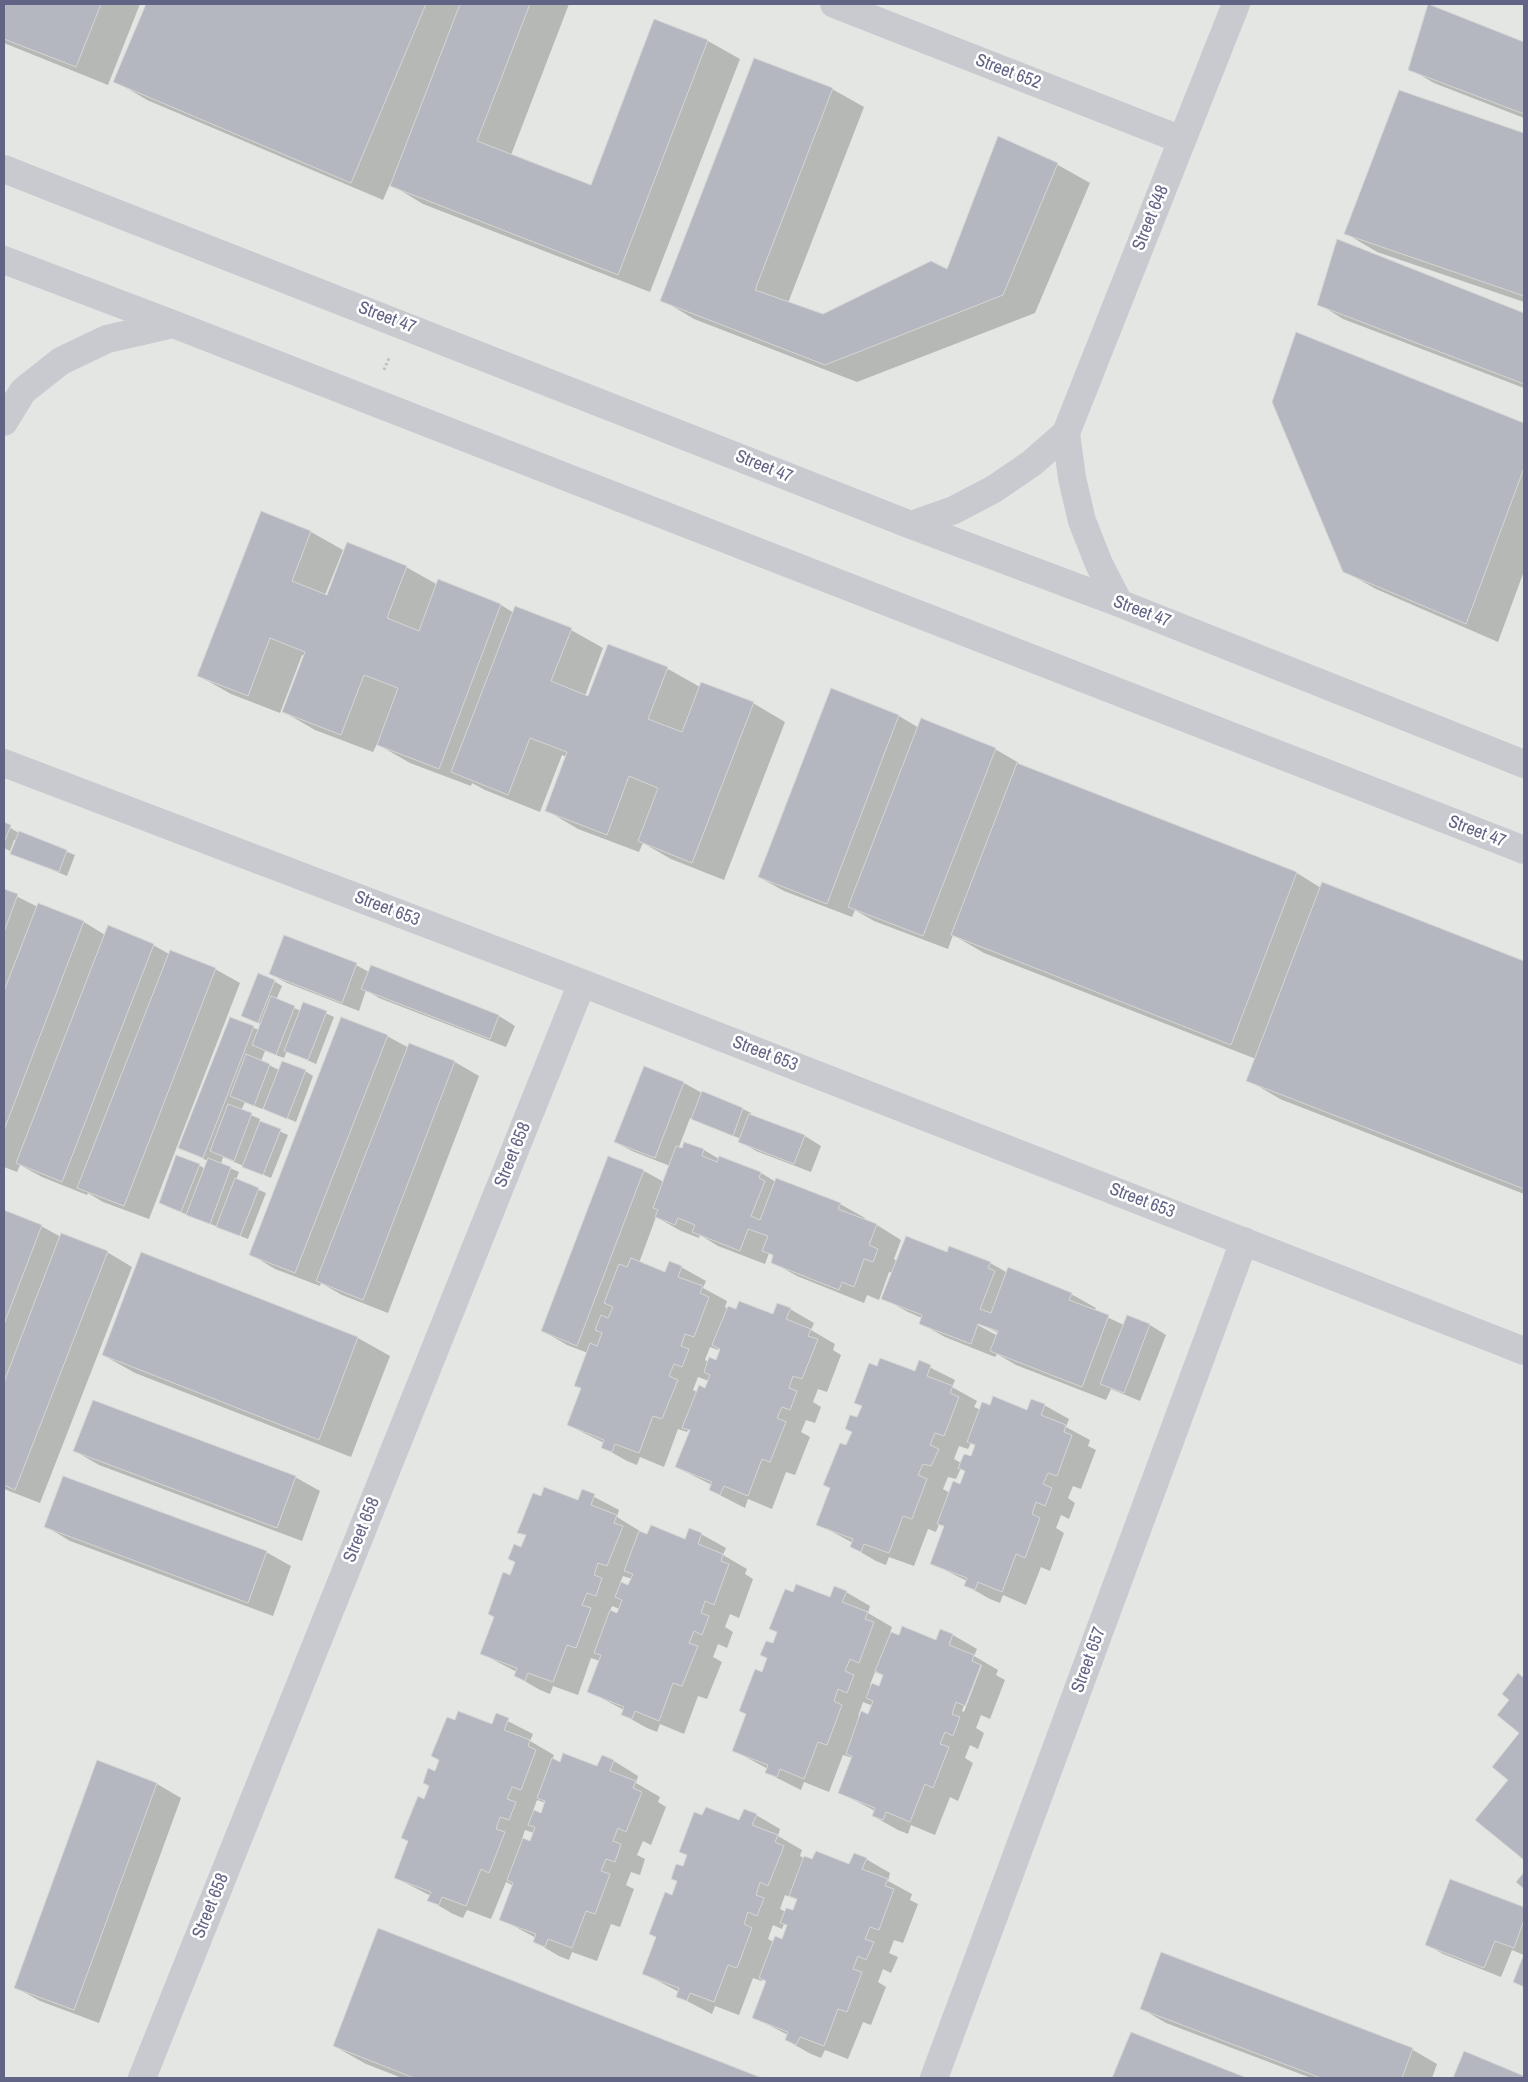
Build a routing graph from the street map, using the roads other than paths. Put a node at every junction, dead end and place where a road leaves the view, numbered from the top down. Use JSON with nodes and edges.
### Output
{"nodes":[{"id":1,"x":834,"y":4,"type":"edge"},
{"id":2,"x":1236,"y":4,"type":"edge"},
{"id":3,"x":1182,"y":140,"type":"junction"},
{"id":4,"x":4,"y":169,"type":"edge"},
{"id":5,"x":4,"y":260,"type":"edge"},
{"id":6,"x":173,"y":324,"type":"junction"},
{"id":7,"x":4,"y":422,"type":"edge"},
{"id":8,"x":1066,"y":433,"type":"junction"},
{"id":9,"x":911,"y":525,"type":"junction"},
{"id":10,"x":1120,"y":604,"type":"junction"},
{"id":11,"x":4,"y":763,"type":"edge"},
{"id":12,"x":1524,"y":764,"type":"edge"},
{"id":13,"x":1524,"y":850,"type":"edge"},
{"id":14,"x":582,"y":983,"type":"junction"},
{"id":15,"x":1244,"y":1241,"type":"junction"},
{"id":16,"x":1524,"y":1350,"type":"edge"},
{"id":17,"x":142,"y":2078,"type":"edge"},
{"id":18,"x":934,"y":2078,"type":"edge"}],
"edges":[{"from":1,"to":3,"type":"street","name":"Street 652"},
{"from":2,"to":3,"type":"street","name":"Street 648"},
{"from":3,"to":8,"type":"street","name":"Street 648"},
{"from":4,"to":9,"type":"street","name":"Street 47"},
{"from":5,"to":6,"type":"street","name":"Street 47"},
{"from":6,"to":7,"type":"street"},
{"from":6,"to":13,"type":"street","name":"Street 47"},
{"from":8,"to":9,"type":"street","name":"Street 648"},
{"from":8,"to":10,"type":"street","name":"Street 648"},
{"from":9,"to":10,"type":"street","name":"Street 47"},
{"from":10,"to":12,"type":"street","name":"Street 47"},
{"from":11,"to":14,"type":"street","name":"Street 653"},
{"from":14,"to":15,"type":"street","name":"Street 653"},
{"from":14,"to":17,"type":"street","name":"Street 658"},
{"from":15,"to":16,"type":"street","name":"Street 653"},
{"from":15,"to":18,"type":"street","name":"Street 657"}]}
